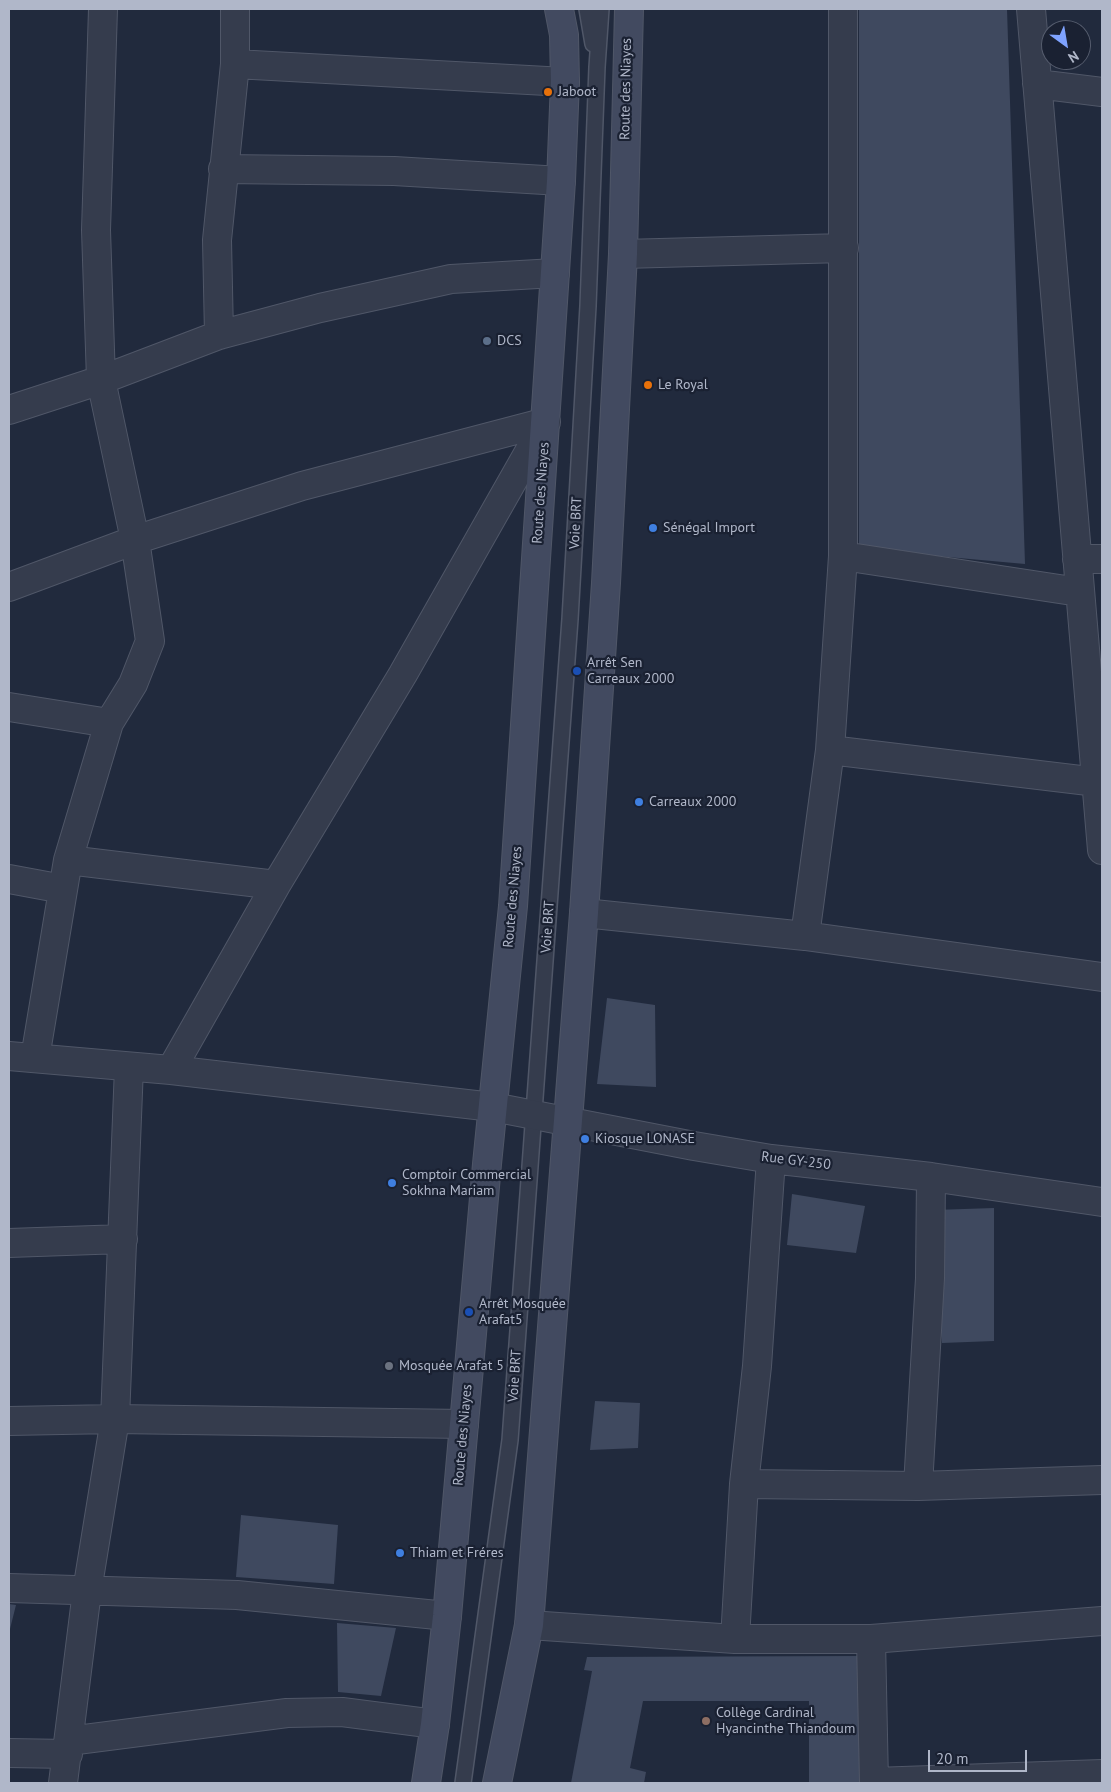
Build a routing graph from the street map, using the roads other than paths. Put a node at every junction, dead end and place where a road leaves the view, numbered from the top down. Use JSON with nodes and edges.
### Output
{"nodes":[{"id":1,"x":103,"y":9,"type":"edge"},
{"id":2,"x":235,"y":9,"type":"edge"},
{"id":3,"x":559,"y":9,"type":"edge"},
{"id":4,"x":587,"y":9,"type":"edge"},
{"id":5,"x":601,"y":9,"type":"edge"},
{"id":6,"x":629,"y":9,"type":"edge"},
{"id":7,"x":843,"y":9,"type":"edge"},
{"id":8,"x":1031,"y":9,"type":"edge"},
{"id":9,"x":235,"y":64,"type":"junction"},
{"id":10,"x":597,"y":67,"type":"junction"},
{"id":11,"x":565,"y":82,"type":"junction"},
{"id":12,"x":1038,"y":84,"type":"junction"},
{"id":13,"x":1102,"y":92,"type":"edge"},
{"id":14,"x":223,"y":169,"type":"junction"},
{"id":15,"x":561,"y":181,"type":"junction"},
{"id":16,"x":844,"y":248,"type":"junction"},
{"id":17,"x":623,"y":254,"type":"junction"},
{"id":18,"x":555,"y":273,"type":"junction"},
{"id":19,"x":219,"y":335,"type":"junction"},
{"id":20,"x":101,"y":380,"type":"junction"},
{"id":21,"x":9,"y":410,"type":"edge"},
{"id":22,"x":546,"y":422,"type":"junction"},
{"id":23,"x":135,"y":540,"type":"junction"},
{"id":24,"x":844,"y":556,"type":"junction"},
{"id":25,"x":1089,"y":559,"type":"edge"},
{"id":26,"x":9,"y":586,"type":"edge"},
{"id":27,"x":1079,"y":592,"type":"junction"},
{"id":28,"x":9,"y":707,"type":"edge"},
{"id":29,"x":110,"y":723,"type":"junction"},
{"id":30,"x":830,"y":750,"type":"junction"},
{"id":31,"x":1097,"y":782,"type":"junction"},
{"id":32,"x":1102,"y":850,"type":"edge"},
{"id":33,"x":68,"y":860,"type":"junction"},
{"id":34,"x":9,"y":879,"type":"edge"},
{"id":35,"x":276,"y":885,"type":"junction"},
{"id":36,"x":63,"y":888,"type":"junction"},
{"id":37,"x":584,"y":913,"type":"junction"},
{"id":38,"x":805,"y":936,"type":"junction"},
{"id":39,"x":1102,"y":977,"type":"edge"},
{"id":40,"x":22,"y":1057,"type":"edge"},
{"id":41,"x":129,"y":1068,"type":"junction"},
{"id":42,"x":171,"y":1070,"type":"junction"},
{"id":43,"x":493,"y":1106,"type":"junction"},
{"id":44,"x":534,"y":1114,"type":"junction"},
{"id":45,"x":567,"y":1120,"type":"junction"},
{"id":46,"x":771,"y":1159,"type":"junction"},
{"id":47,"x":931,"y":1177,"type":"junction"},
{"id":48,"x":1102,"y":1202,"type":"edge"},
{"id":49,"x":123,"y":1240,"type":"junction"},
{"id":50,"x":9,"y":1243,"type":"edge"},
{"id":51,"x":115,"y":1419,"type":"junction"},
{"id":52,"x":9,"y":1421,"type":"edge"},
{"id":53,"x":464,"y":1424,"type":"junction"},
{"id":54,"x":1102,"y":1480,"type":"edge"},
{"id":55,"x":744,"y":1484,"type":"junction"},
{"id":56,"x":918,"y":1486,"type":"junction"},
{"id":57,"x":9,"y":1588,"type":"edge"},
{"id":58,"x":87,"y":1591,"type":"junction"},
{"id":59,"x":447,"y":1616,"type":"junction"},
{"id":60,"x":1102,"y":1621,"type":"edge"},
{"id":61,"x":529,"y":1625,"type":"junction"},
{"id":62,"x":735,"y":1639,"type":"junction"},
{"id":63,"x":871,"y":1639,"type":"junction"},
{"id":64,"x":436,"y":1724,"type":"junction"},
{"id":65,"x":68,"y":1747,"type":"junction"},
{"id":66,"x":9,"y":1753,"type":"edge"},
{"id":67,"x":1102,"y":1774,"type":"edge"},
{"id":68,"x":63,"y":1783,"type":"edge"},
{"id":69,"x":426,"y":1783,"type":"edge"},
{"id":70,"x":462,"y":1783,"type":"edge"},
{"id":71,"x":498,"y":1783,"type":"edge"},
{"id":72,"x":874,"y":1783,"type":"edge"}],
"edges":[{"from":1,"to":20,"type":"street"},
{"from":2,"to":9,"type":"street"},
{"from":3,"to":11,"type":"main road","name":"Route des Niayes"},
{"from":4,"to":10,"type":"lane","name":"Voie BRT"},
{"from":5,"to":10,"type":"lane","name":"Voie BRT"},
{"from":6,"to":17,"type":"main road","name":"Route des Niayes"},
{"from":7,"to":16,"type":"street"},
{"from":8,"to":12,"type":"street"},
{"from":9,"to":11,"type":"street"},
{"from":9,"to":14,"type":"street"},
{"from":10,"to":44,"type":"lane","name":"Voie BRT"},
{"from":11,"to":15,"type":"main road","name":"Route des Niayes"},
{"from":12,"to":13,"type":"street"},
{"from":12,"to":25,"type":"street"},
{"from":14,"to":15,"type":"street"},
{"from":14,"to":19,"type":"street"},
{"from":15,"to":18,"type":"main road","name":"Route des Niayes"},
{"from":16,"to":17,"type":"street"},
{"from":16,"to":24,"type":"street"},
{"from":17,"to":37,"type":"main road","name":"Route des Niayes"},
{"from":18,"to":19,"type":"street"},
{"from":18,"to":22,"type":"main road","name":"Route des Niayes"},
{"from":19,"to":20,"type":"street"},
{"from":20,"to":21,"type":"street"},
{"from":20,"to":23,"type":"street"},
{"from":22,"to":23,"type":"street"},
{"from":22,"to":35,"type":"street"},
{"from":22,"to":43,"type":"main road","name":"Route des Niayes"},
{"from":23,"to":26,"type":"street"},
{"from":23,"to":29,"type":"street"},
{"from":24,"to":27,"type":"street"},
{"from":24,"to":30,"type":"street"},
{"from":25,"to":27,"type":"street"},
{"from":27,"to":31,"type":"street"},
{"from":28,"to":29,"type":"street"},
{"from":29,"to":33,"type":"street"},
{"from":30,"to":31,"type":"street"},
{"from":30,"to":38,"type":"street"},
{"from":31,"to":32,"type":"street"},
{"from":33,"to":35,"type":"street"},
{"from":33,"to":36,"type":"street"},
{"from":34,"to":36,"type":"street"},
{"from":35,"to":42,"type":"street"},
{"from":36,"to":40,"type":"street"},
{"from":37,"to":38,"type":"street"},
{"from":37,"to":45,"type":"main road","name":"Route des Niayes"},
{"from":38,"to":39,"type":"street"},
{"from":40,"to":41,"type":"street","name":"Rue GY-250"},
{"from":41,"to":42,"type":"street","name":"Rue GY-250"},
{"from":41,"to":49,"type":"street"},
{"from":42,"to":43,"type":"street","name":"Rue GY-250"},
{"from":43,"to":44,"type":"street","name":"Rue GY-250"},
{"from":43,"to":53,"type":"main road","name":"Route des Niayes"},
{"from":44,"to":45,"type":"street","name":"Rue GY-250"},
{"from":44,"to":70,"type":"lane","name":"Voie BRT"},
{"from":45,"to":46,"type":"street","name":"Rue GY-250"},
{"from":45,"to":61,"type":"main road","name":"Route des Niayes"},
{"from":46,"to":47,"type":"street","name":"Rue GY-250"},
{"from":46,"to":55,"type":"street"},
{"from":47,"to":48,"type":"street","name":"Rue GY-250"},
{"from":47,"to":56,"type":"street"},
{"from":49,"to":50,"type":"street"},
{"from":49,"to":51,"type":"street"},
{"from":51,"to":52,"type":"street"},
{"from":51,"to":53,"type":"street"},
{"from":51,"to":58,"type":"street"},
{"from":53,"to":59,"type":"main road","name":"Route des Niayes"},
{"from":54,"to":56,"type":"street"},
{"from":55,"to":56,"type":"street"},
{"from":55,"to":62,"type":"street"},
{"from":57,"to":58,"type":"street"},
{"from":58,"to":59,"type":"street"},
{"from":58,"to":65,"type":"street"},
{"from":59,"to":64,"type":"main road","name":"Route des Niayes"},
{"from":60,"to":63,"type":"street"},
{"from":61,"to":62,"type":"street"},
{"from":61,"to":71,"type":"main road","name":"Route des Niayes"},
{"from":62,"to":63,"type":"street"},
{"from":63,"to":72,"type":"street"},
{"from":64,"to":65,"type":"street"},
{"from":64,"to":69,"type":"main road","name":"Route des Niayes"},
{"from":65,"to":66,"type":"street"},
{"from":65,"to":68,"type":"street"},
{"from":67,"to":72,"type":"street"}]}
